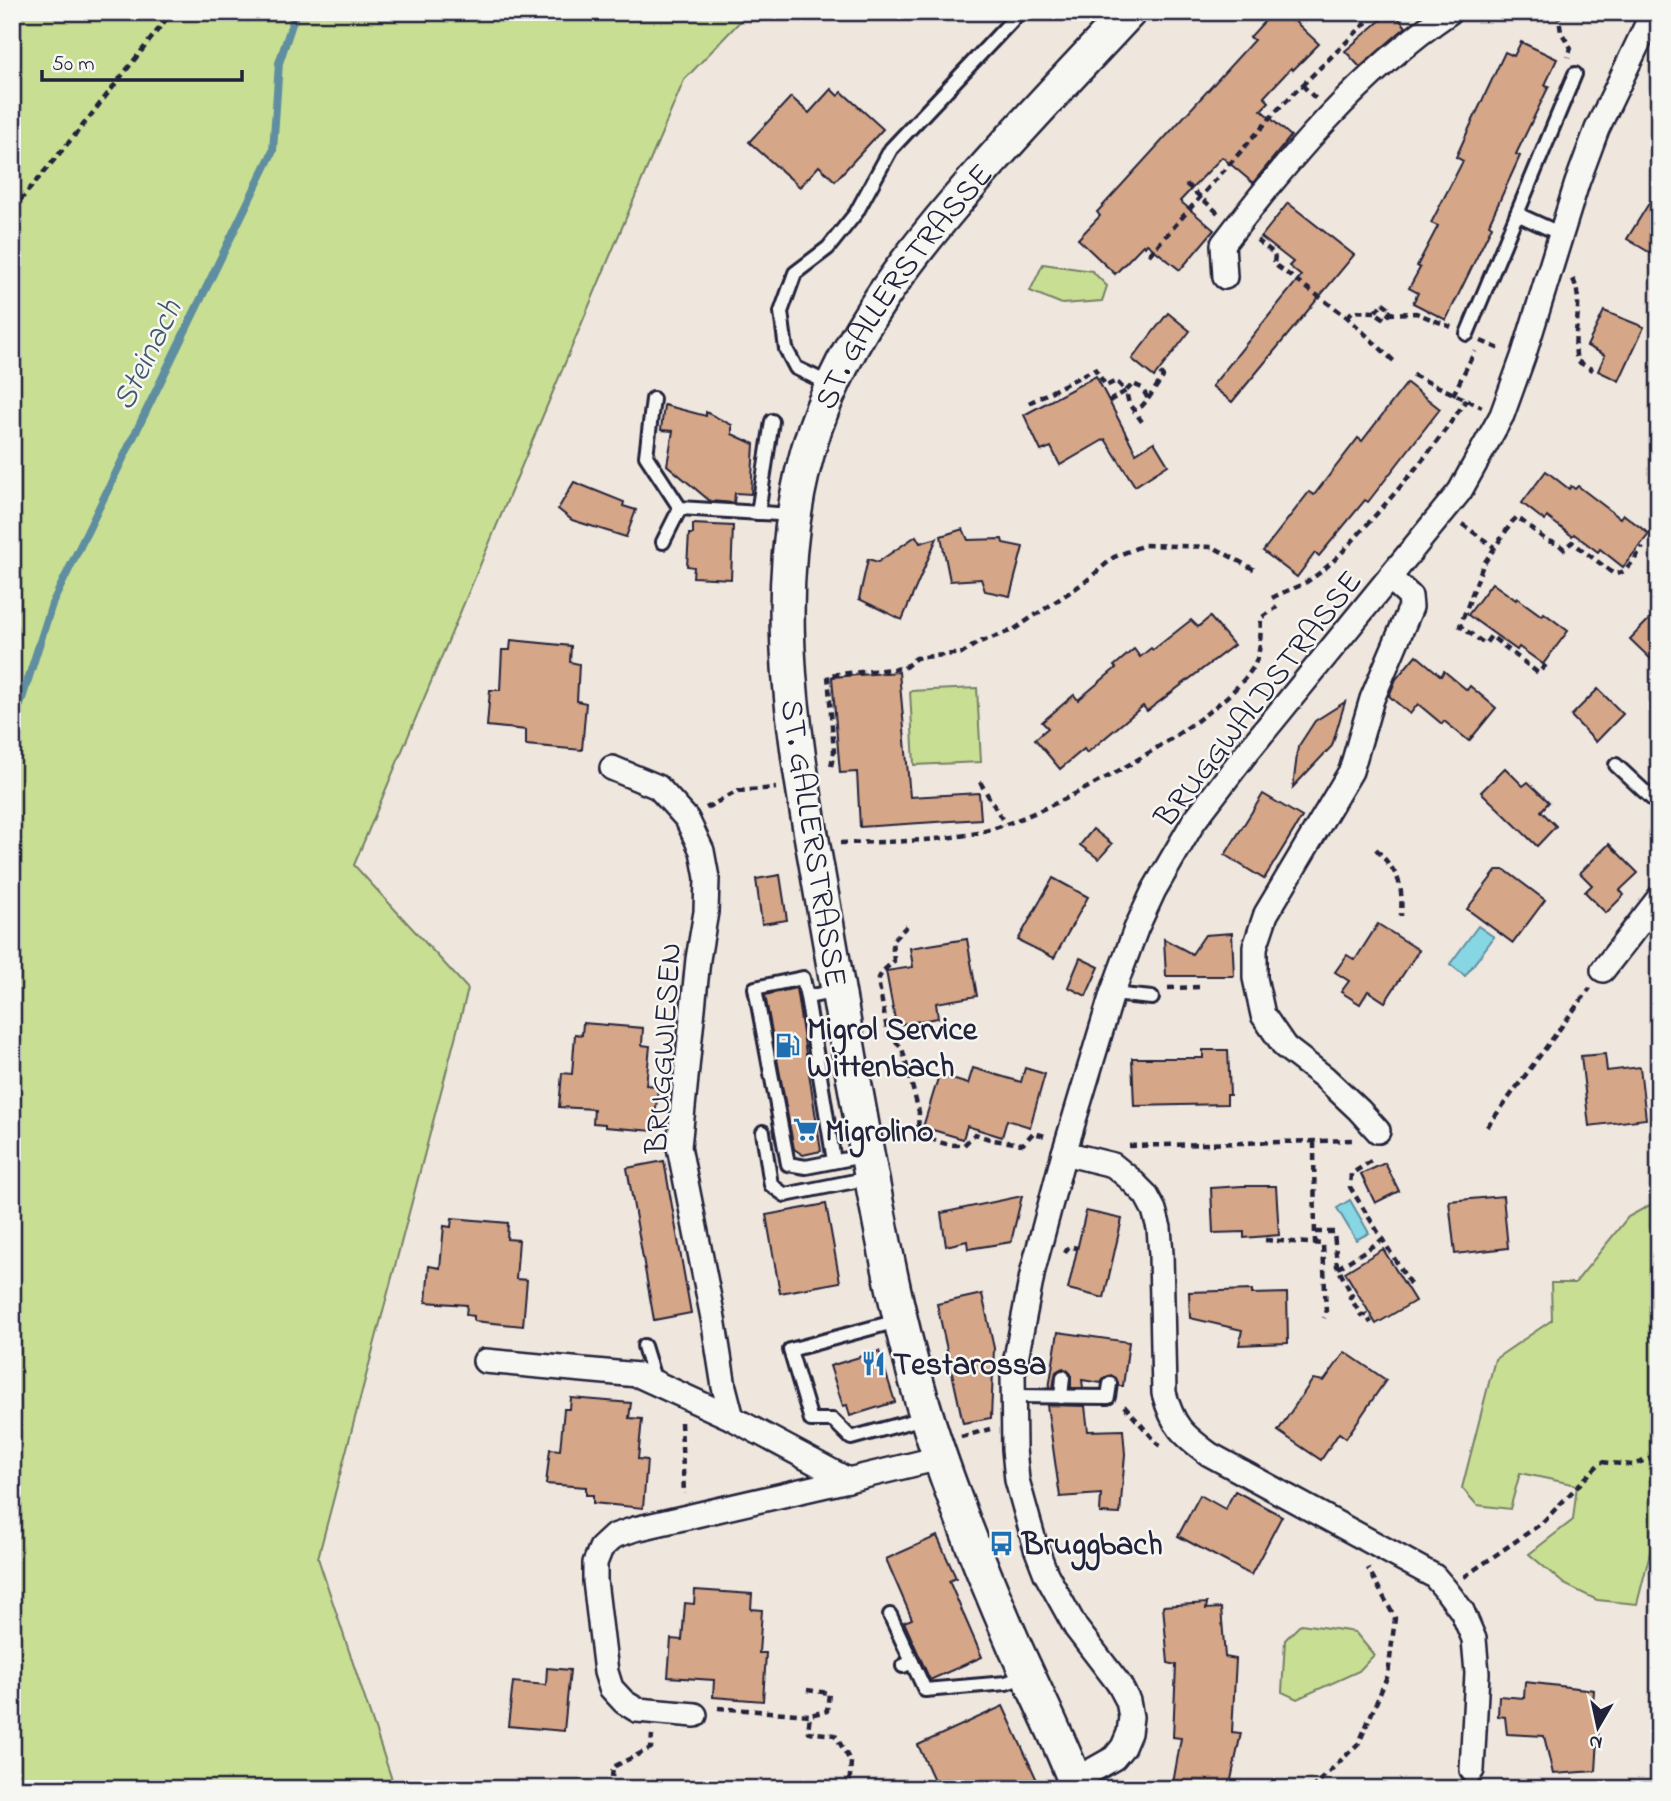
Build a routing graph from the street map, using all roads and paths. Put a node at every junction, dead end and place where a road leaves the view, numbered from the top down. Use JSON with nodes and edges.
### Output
{"nodes":[{"id":1,"x":172,"y":12,"type":"edge"},
{"id":2,"x":1020,"y":12,"type":"edge"},
{"id":3,"x":1129,"y":12,"type":"edge"},
{"id":4,"x":1377,"y":12,"type":"edge"},
{"id":5,"x":1450,"y":12,"type":"edge"},
{"id":6,"x":1558,"y":12,"type":"edge"},
{"id":7,"x":1653,"y":12,"type":"edge"},
{"id":8,"x":1571,"y":48,"type":"dead end"},
{"id":9,"x":1575,"y":74,"type":"dead end"},
{"id":10,"x":1186,"y":184,"type":"dead end"},
{"id":11,"x":1200,"y":197,"type":"junction"},
{"id":12,"x":12,"y":210,"type":"edge"},
{"id":13,"x":1517,"y":214,"type":"junction"},
{"id":14,"x":1226,"y":221,"type":"dead end"},
{"id":15,"x":1248,"y":233,"type":"dead end"},
{"id":16,"x":1561,"y":234,"type":"junction"},
{"id":17,"x":1149,"y":255,"type":"dead end"},
{"id":18,"x":1566,"y":275,"type":"dead end"},
{"id":19,"x":1225,"y":277,"type":"dead end"},
{"id":20,"x":1375,"y":312,"type":"junction"},
{"id":21,"x":1388,"y":314,"type":"junction"},
{"id":22,"x":1347,"y":317,"type":"junction"},
{"id":23,"x":1466,"y":334,"type":"joint"},
{"id":24,"x":1508,"y":353,"type":"dead end"},
{"id":25,"x":1397,"y":364,"type":"dead end"},
{"id":26,"x":1593,"y":370,"type":"dead end"},
{"id":27,"x":1158,"y":371,"type":"dead end"},
{"id":28,"x":1413,"y":375,"type":"dead end"},
{"id":29,"x":832,"y":386,"type":"junction"},
{"id":30,"x":1126,"y":391,"type":"junction"},
{"id":31,"x":1453,"y":395,"type":"junction"},
{"id":32,"x":653,"y":399,"type":"dead end"},
{"id":33,"x":1148,"y":399,"type":"junction"},
{"id":34,"x":1466,"y":400,"type":"junction"},
{"id":35,"x":1109,"y":401,"type":"dead end"},
{"id":36,"x":1029,"y":403,"type":"dead end"},
{"id":37,"x":1134,"y":410,"type":"junction"},
{"id":38,"x":1502,"y":415,"type":"junction"},
{"id":39,"x":772,"y":421,"type":"dead end"},
{"id":40,"x":1143,"y":423,"type":"dead end"},
{"id":41,"x":680,"y":508,"type":"junction"},
{"id":42,"x":758,"y":513,"type":"junction"},
{"id":43,"x":793,"y":515,"type":"junction"},
{"id":44,"x":1459,"y":522,"type":"dead end"},
{"id":45,"x":663,"y":542,"type":"dead end"},
{"id":46,"x":1494,"y":547,"type":"junction"},
{"id":47,"x":1643,"y":547,"type":"dead end"},
{"id":48,"x":1255,"y":570,"type":"dead end"},
{"id":49,"x":1390,"y":578,"type":"junction"},
{"id":50,"x":1272,"y":598,"type":"dead end"},
{"id":51,"x":1278,"y":607,"type":"dead end"},
{"id":52,"x":1546,"y":665,"type":"dead end"},
{"id":53,"x":1616,"y":765,"type":"dead end"},
{"id":54,"x":612,"y":768,"type":"dead end"},
{"id":55,"x":829,"y":777,"type":"dead end"},
{"id":56,"x":980,"y":782,"type":"dead end"},
{"id":57,"x":780,"y":788,"type":"dead end"},
{"id":58,"x":1659,"y":805,"type":"edge"},
{"id":59,"x":687,"y":819,"type":"junction"},
{"id":60,"x":1005,"y":824,"type":"junction"},
{"id":61,"x":837,"y":843,"type":"dead end"},
{"id":62,"x":1376,"y":849,"type":"dead end"},
{"id":63,"x":1659,"y":898,"type":"edge"},
{"id":64,"x":1401,"y":916,"type":"dead end"},
{"id":65,"x":907,"y":926,"type":"dead end"},
{"id":66,"x":1603,"y":970,"type":"joint"},
{"id":67,"x":1112,"y":993,"type":"junction"},
{"id":68,"x":822,"y":994,"type":"junction"},
{"id":69,"x":1153,"y":998,"type":"dead end"},
{"id":70,"x":1487,"y":1127,"type":"dead end"},
{"id":71,"x":763,"y":1132,"type":"dead end"},
{"id":72,"x":1033,"y":1133,"type":"dead end"},
{"id":73,"x":1368,"y":1136,"type":"joint"},
{"id":74,"x":1314,"y":1142,"type":"junction"},
{"id":75,"x":1139,"y":1146,"type":"dead end"},
{"id":76,"x":1063,"y":1153,"type":"junction"},
{"id":77,"x":834,"y":1161,"type":"junction"},
{"id":78,"x":1371,"y":1161,"type":"dead end"},
{"id":79,"x":870,"y":1166,"type":"junction"},
{"id":80,"x":1315,"y":1232,"type":"junction"},
{"id":81,"x":1265,"y":1240,"type":"dead end"},
{"id":82,"x":1382,"y":1240,"type":"junction"},
{"id":83,"x":1315,"y":1243,"type":"junction"},
{"id":84,"x":1338,"y":1268,"type":"junction"},
{"id":85,"x":1412,"y":1287,"type":"dead end"},
{"id":86,"x":1324,"y":1318,"type":"dead end"},
{"id":87,"x":901,"y":1320,"type":"junction"},
{"id":88,"x":1371,"y":1323,"type":"dead end"},
{"id":89,"x":644,"y":1346,"type":"dead end"},
{"id":90,"x":485,"y":1361,"type":"dead end"},
{"id":91,"x":1063,"y":1377,"type":"dead end"},
{"id":92,"x":655,"y":1382,"type":"junction"},
{"id":93,"x":1110,"y":1384,"type":"dead end"},
{"id":94,"x":1013,"y":1396,"type":"junction"},
{"id":95,"x":1061,"y":1397,"type":"junction"},
{"id":96,"x":927,"y":1417,"type":"junction"},
{"id":97,"x":732,"y":1418,"type":"junction"},
{"id":98,"x":680,"y":1419,"type":"dead end"},
{"id":99,"x":980,"y":1430,"type":"dead end"},
{"id":100,"x":949,"y":1448,"type":"junction"},
{"id":101,"x":1659,"y":1455,"type":"edge"},
{"id":102,"x":848,"y":1480,"type":"junction"},
{"id":103,"x":684,"y":1505,"type":"dead end"},
{"id":104,"x":1378,"y":1544,"type":"junction"},
{"id":105,"x":1446,"y":1590,"type":"junction"},
{"id":106,"x":890,"y":1615,"type":"dead end"},
{"id":107,"x":1028,"y":1675,"type":"junction"},
{"id":108,"x":807,"y":1690,"type":"dead end"},
{"id":109,"x":810,"y":1714,"type":"junction"},
{"id":110,"x":695,"y":1715,"type":"joint"},
{"id":111,"x":651,"y":1748,"type":"dead end"},
{"id":112,"x":1471,"y":1779,"type":"edge"},
{"id":113,"x":1077,"y":1784,"type":"edge"},
{"id":114,"x":611,"y":1789,"type":"edge"},
{"id":115,"x":849,"y":1789,"type":"edge"},
{"id":116,"x":1311,"y":1789,"type":"edge"}],
"edges":[{"from":1,"to":12,"type":"path"},
{"from":2,"to":29,"type":"lane"},
{"from":3,"to":29,"type":"main road","name":"ST. GALLERSTRASSE"},
{"from":4,"to":11,"type":"path"},
{"from":5,"to":19,"type":"street"},
{"from":6,"to":8,"type":"path"},
{"from":7,"to":16,"type":"street","name":"BRUGGWALDSTRASSE"},
{"from":9,"to":13,"type":"lane"},
{"from":10,"to":11,"type":"path"},
{"from":11,"to":14,"type":"path"},
{"from":11,"to":17,"type":"path"},
{"from":13,"to":16,"type":"lane"},
{"from":13,"to":23,"type":"lane"},
{"from":15,"to":22,"type":"path"},
{"from":16,"to":38,"type":"street","name":"BRUGGWALDSTRASSE"},
{"from":18,"to":26,"type":"path"},
{"from":20,"to":21,"type":"path"},
{"from":20,"to":21,"type":"path"},
{"from":20,"to":22,"type":"path"},
{"from":21,"to":23,"type":"path"},
{"from":22,"to":25,"type":"path"},
{"from":24,"to":31,"type":"path"},
{"from":27,"to":33,"type":"path"},
{"from":28,"to":31,"type":"path"},
{"from":29,"to":43,"type":"main road","name":"ST. GALLERSTRASSE"},
{"from":30,"to":33,"type":"path"},
{"from":30,"to":35,"type":"path"},
{"from":30,"to":36,"type":"path"},
{"from":30,"to":37,"type":"path"},
{"from":31,"to":34,"type":"path"},
{"from":32,"to":41,"type":"lane"},
{"from":33,"to":37,"type":"path"},
{"from":34,"to":38,"type":"path"},
{"from":34,"to":50,"type":"path"},
{"from":37,"to":40,"type":"path"},
{"from":38,"to":49,"type":"street","name":"BRUGGWALDSTRASSE"},
{"from":39,"to":42,"type":"lane"},
{"from":41,"to":42,"type":"lane"},
{"from":41,"to":45,"type":"lane"},
{"from":42,"to":43,"type":"lane"},
{"from":43,"to":68,"type":"main road","name":"ST. GALLERSTRASSE"},
{"from":44,"to":46,"type":"path"},
{"from":46,"to":47,"type":"path"},
{"from":46,"to":52,"type":"path"},
{"from":48,"to":55,"type":"path"},
{"from":49,"to":67,"type":"street","name":"BRUGGWALDSTRASSE"},
{"from":49,"to":73,"type":"street"},
{"from":51,"to":60,"type":"path"},
{"from":53,"to":58,"type":"lane"},
{"from":54,"to":59,"type":"street","name":"BRUGGWIESEN"},
{"from":56,"to":60,"type":"path"},
{"from":57,"to":59,"type":"path"},
{"from":59,"to":97,"type":"street","name":"BRUGGWIESEN"},
{"from":60,"to":61,"type":"path"},
{"from":62,"to":64,"type":"path"},
{"from":63,"to":66,"type":"street"},
{"from":65,"to":72,"type":"path"},
{"from":66,"to":70,"type":"path"},
{"from":67,"to":69,"type":"lane"},
{"from":67,"to":76,"type":"street","name":"BRUGGWALDSTRASSE"},
{"from":68,"to":77,"type":"lane"},
{"from":68,"to":77,"type":"lane"},
{"from":68,"to":79,"type":"main road","name":"ST. GALLERSTRASSE"},
{"from":71,"to":79,"type":"lane"},
{"from":73,"to":74,"type":"path"},
{"from":74,"to":75,"type":"path"},
{"from":74,"to":80,"type":"path"},
{"from":76,"to":94,"type":"street","name":"BRUGGWALDSTRASSE"},
{"from":76,"to":104,"type":"street"},
{"from":77,"to":79,"type":"lane"},
{"from":78,"to":82,"type":"path"},
{"from":79,"to":87,"type":"main road","name":"ST. GALLERSTRASSE"},
{"from":80,"to":83,"type":"path"},
{"from":80,"to":84,"type":"path"},
{"from":81,"to":83,"type":"path"},
{"from":82,"to":84,"type":"path"},
{"from":82,"to":85,"type":"path"},
{"from":83,"to":86,"type":"path"},
{"from":84,"to":88,"type":"path"},
{"from":87,"to":96,"type":"main road","name":"ST. GALLERSTRASSE"},
{"from":87,"to":96,"type":"lane"},
{"from":89,"to":92,"type":"lane"},
{"from":90,"to":92,"type":"street"},
{"from":91,"to":95,"type":"lane"},
{"from":92,"to":97,"type":"street"},
{"from":93,"to":95,"type":"lane"},
{"from":94,"to":95,"type":"lane"},
{"from":94,"to":113,"type":"street","name":"BRUGGWALDSTRASSE"},
{"from":96,"to":100,"type":"main road","name":"ST. GALLERSTRASSE"},
{"from":97,"to":102,"type":"street"},
{"from":98,"to":103,"type":"path"},
{"from":99,"to":100,"type":"path"},
{"from":100,"to":102,"type":"street"},
{"from":100,"to":107,"type":"main road","name":"ST. GALLERSTRASSE"},
{"from":101,"to":105,"type":"path"},
{"from":102,"to":110,"type":"street"},
{"from":104,"to":105,"type":"street"},
{"from":104,"to":116,"type":"path"},
{"from":105,"to":112,"type":"street"},
{"from":106,"to":107,"type":"lane"},
{"from":107,"to":113,"type":"main road","name":"ST. GALLERSTRASSE"},
{"from":108,"to":109,"type":"path"},
{"from":109,"to":110,"type":"path"},
{"from":109,"to":115,"type":"path"},
{"from":111,"to":114,"type":"path"}]}
